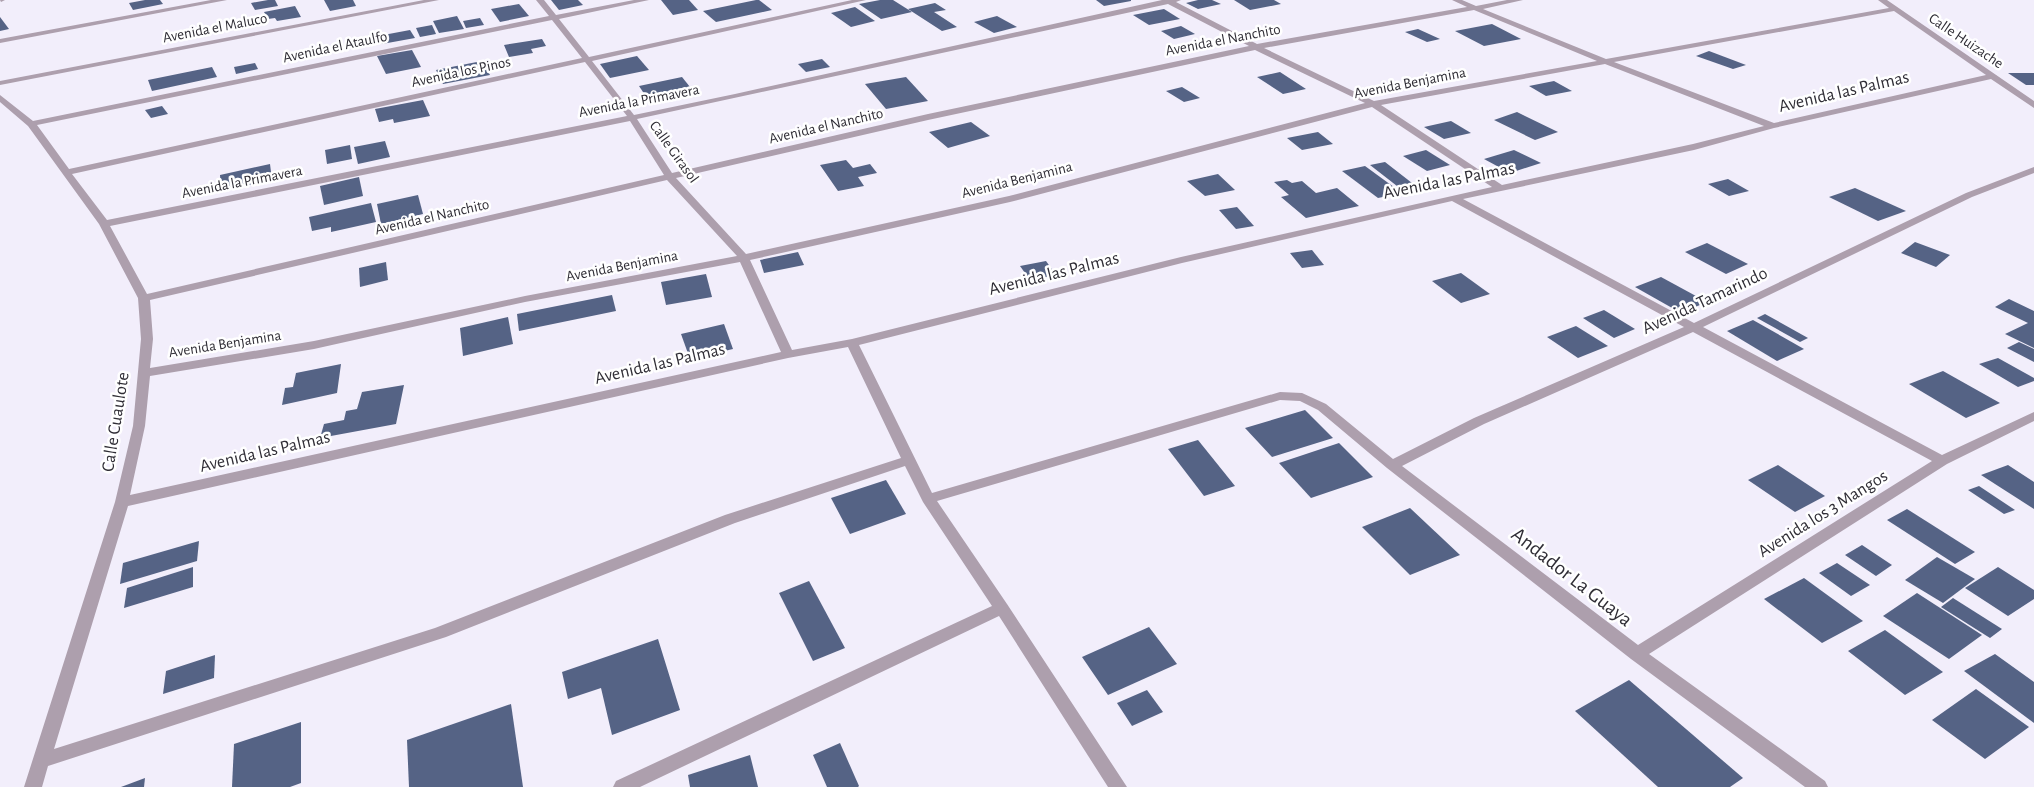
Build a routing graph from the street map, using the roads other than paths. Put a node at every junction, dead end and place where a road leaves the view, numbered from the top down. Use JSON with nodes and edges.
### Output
{"nodes":[{"id":1,"x":224,"y":0,"type":"edge"},
{"id":2,"x":434,"y":0,"type":"edge"},
{"id":3,"x":540,"y":0,"type":"edge"},
{"id":4,"x":645,"y":0,"type":"edge"},
{"id":5,"x":862,"y":0,"type":"edge"},
{"id":6,"x":1171,"y":0,"type":"edge"},
{"id":7,"x":1456,"y":0,"type":"edge"},
{"id":8,"x":1520,"y":0,"type":"edge"},
{"id":9,"x":1882,"y":0,"type":"edge"},
{"id":10,"x":1473,"y":7,"type":"junction"},
{"id":11,"x":1895,"y":9,"type":"junction"},
{"id":12,"x":552,"y":18,"type":"junction"},
{"id":13,"x":0,"y":41,"type":"edge"},
{"id":14,"x":1256,"y":47,"type":"junction"},
{"id":15,"x":588,"y":59,"type":"junction"},
{"id":16,"x":1606,"y":62,"type":"junction"},
{"id":17,"x":1994,"y":76,"type":"junction"},
{"id":18,"x":0,"y":83,"type":"edge"},
{"id":19,"x":0,"y":98,"type":"edge"},
{"id":20,"x":1373,"y":104,"type":"junction"},
{"id":21,"x":2034,"y":105,"type":"edge"},
{"id":22,"x":631,"y":116,"type":"junction"},
{"id":23,"x":31,"y":124,"type":"junction"},
{"id":24,"x":1773,"y":126,"type":"junction"},
{"id":25,"x":2034,"y":170,"type":"edge"},
{"id":26,"x":67,"y":172,"type":"junction"},
{"id":27,"x":669,"y":176,"type":"junction"},
{"id":28,"x":1502,"y":189,"type":"junction"},
{"id":29,"x":1455,"y":199,"type":"junction"},
{"id":30,"x":104,"y":224,"type":"junction"},
{"id":31,"x":744,"y":258,"type":"junction"},
{"id":32,"x":144,"y":298,"type":"junction"},
{"id":33,"x":1692,"y":328,"type":"junction"},
{"id":34,"x":852,"y":343,"type":"junction"},
{"id":35,"x":788,"y":354,"type":"junction"},
{"id":36,"x":143,"y":373,"type":"junction"},
{"id":37,"x":2034,"y":416,"type":"edge"},
{"id":38,"x":909,"y":460,"type":"junction"},
{"id":39,"x":1942,"y":461,"type":"junction"},
{"id":40,"x":1392,"y":464,"type":"junction"},
{"id":41,"x":928,"y":499,"type":"junction"},
{"id":42,"x":122,"y":502,"type":"junction"},
{"id":43,"x":1002,"y":608,"type":"junction"},
{"id":44,"x":1637,"y":654,"type":"junction"},
{"id":45,"x":40,"y":761,"type":"junction"},
{"id":46,"x":33,"y":787,"type":"edge"},
{"id":47,"x":622,"y":787,"type":"edge"},
{"id":48,"x":1118,"y":787,"type":"edge"},
{"id":49,"x":1819,"y":787,"type":"edge"}],
"edges":[{"from":1,"to":13,"type":"street"},
{"from":2,"to":18,"type":"street","name":"Avenida el Maluco"},
{"from":3,"to":12,"type":"street","name":"Calle Girasol"},
{"from":4,"to":12,"type":"street","name":"Avenida el Ataulfo"},
{"from":5,"to":15,"type":"street","name":"Avenida los Pinos"},
{"from":6,"to":14,"type":"street"},
{"from":6,"to":22,"type":"street","name":"Avenida la Primavera"},
{"from":7,"to":10,"type":"street"},
{"from":8,"to":10,"type":"street","name":"Avenida el Nanchito"},
{"from":9,"to":11,"type":"street","name":"Calle Huizache"},
{"from":10,"to":14,"type":"street","name":"Avenida el Nanchito"},
{"from":10,"to":16,"type":"street"},
{"from":11,"to":16,"type":"street","name":"Avenida Benjamina"},
{"from":11,"to":17,"type":"street","name":"Calle Huizache"},
{"from":12,"to":15,"type":"street","name":"Calle Girasol"},
{"from":12,"to":23,"type":"street","name":"Avenida el Ataulfo"},
{"from":14,"to":20,"type":"street"},
{"from":14,"to":27,"type":"street","name":"Avenida el Nanchito"},
{"from":15,"to":22,"type":"street","name":"Calle Girasol"},
{"from":15,"to":26,"type":"street","name":"Avenida los Pinos"},
{"from":16,"to":20,"type":"street","name":"Avenida Benjamina"},
{"from":16,"to":24,"type":"street"},
{"from":17,"to":21,"type":"street","name":"Calle Huizache"},
{"from":17,"to":24,"type":"street","name":"Avenida las Palmas"},
{"from":19,"to":23,"type":"street","name":"Calle Cuaulote"},
{"from":20,"to":28,"type":"street"},
{"from":20,"to":31,"type":"street","name":"Avenida Benjamina"},
{"from":22,"to":27,"type":"street","name":"Calle Girasol"},
{"from":22,"to":30,"type":"street","name":"Avenida la Primavera"},
{"from":23,"to":26,"type":"street","name":"Calle Cuaulote"},
{"from":24,"to":28,"type":"street","name":"Avenida las Palmas"},
{"from":25,"to":33,"type":"street","name":"Avenida Tamarindo"},
{"from":26,"to":30,"type":"street","name":"Calle Cuaulote"},
{"from":27,"to":31,"type":"street","name":"Calle Girasol"},
{"from":27,"to":32,"type":"street","name":"Avenida el Nanchito"},
{"from":28,"to":29,"type":"street","name":"Avenida las Palmas"},
{"from":29,"to":33,"type":"street"},
{"from":29,"to":34,"type":"street","name":"Avenida las Palmas"},
{"from":30,"to":32,"type":"street","name":"Calle Cuaulote"},
{"from":31,"to":35,"type":"street","name":"Calle Girasol"},
{"from":31,"to":36,"type":"street","name":"Avenida Benjamina"},
{"from":32,"to":36,"type":"street","name":"Calle Cuaulote"},
{"from":33,"to":39,"type":"street"},
{"from":33,"to":40,"type":"street","name":"Avenida Tamarindo"},
{"from":34,"to":35,"type":"street","name":"Avenida las Palmas"},
{"from":34,"to":38,"type":"street"},
{"from":35,"to":42,"type":"street","name":"Avenida las Palmas"},
{"from":36,"to":42,"type":"street","name":"Calle Cuaulote"},
{"from":37,"to":39,"type":"street","name":"Avenida los 3 Mangos"},
{"from":38,"to":41,"type":"street"},
{"from":38,"to":45,"type":"street"},
{"from":39,"to":44,"type":"street","name":"Avenida los 3 Mangos"},
{"from":40,"to":41,"type":"street","name":"Andador La Guaya"},
{"from":40,"to":44,"type":"street","name":"Andador La Guaya"},
{"from":41,"to":43,"type":"street"},
{"from":42,"to":45,"type":"street","name":"Calle Cuaulote"},
{"from":43,"to":47,"type":"street"},
{"from":43,"to":48,"type":"street"},
{"from":44,"to":49,"type":"street","name":"Andador La Guaya"},
{"from":45,"to":46,"type":"street","name":"Calle Cuaulote"}]}
